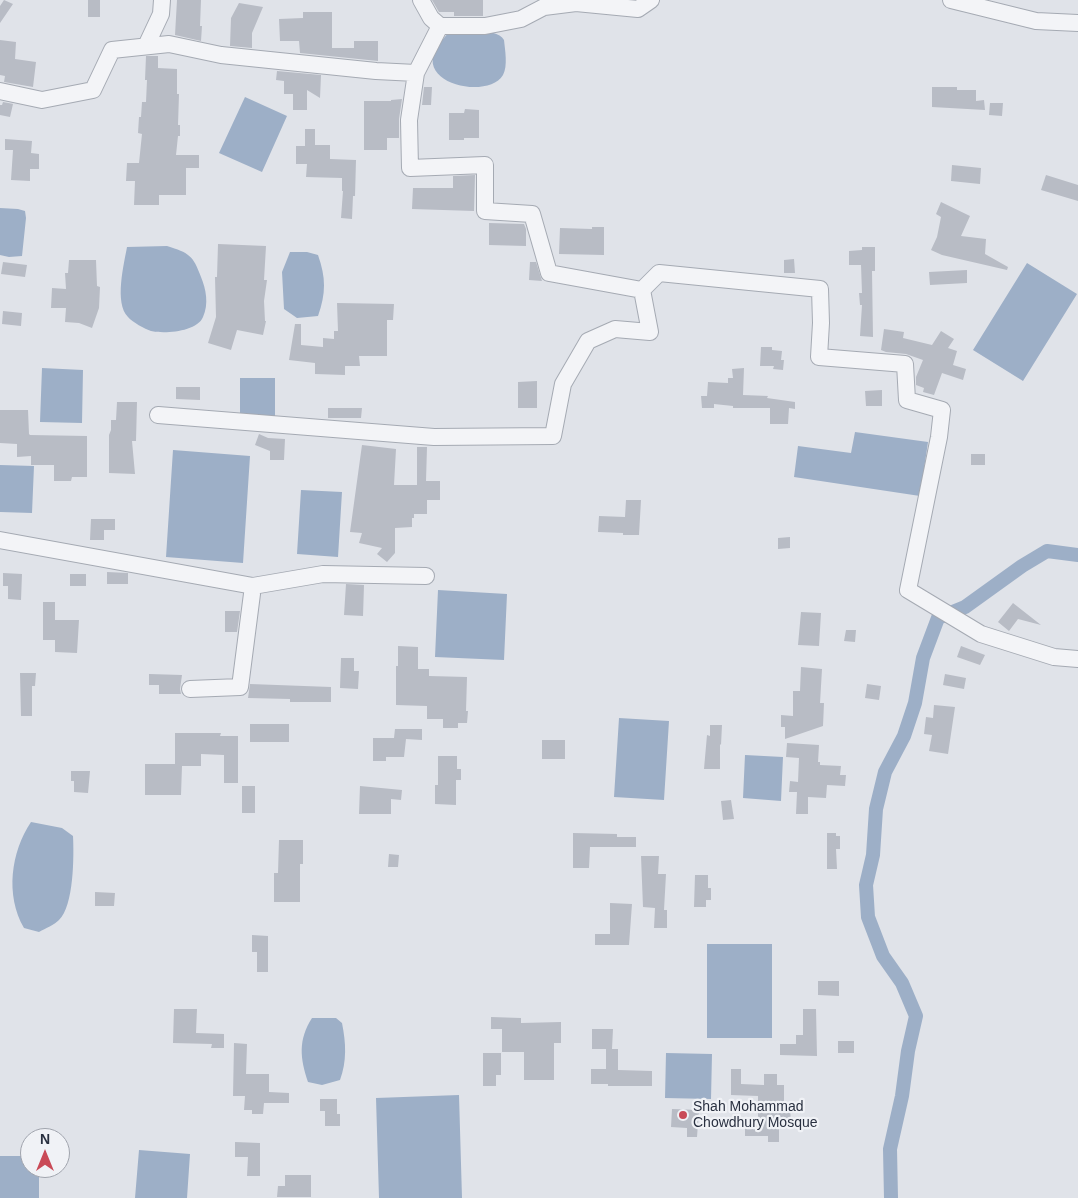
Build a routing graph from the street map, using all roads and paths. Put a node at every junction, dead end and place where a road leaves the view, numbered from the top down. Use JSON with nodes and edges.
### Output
{"nodes":[{"id":1,"x":162,"y":0,"type":"edge"},
{"id":2,"x":421,"y":0,"type":"edge"},
{"id":3,"x":651,"y":0,"type":"edge"},
{"id":4,"x":951,"y":0,"type":"edge"},
{"id":5,"x":1078,"y":23,"type":"edge"},
{"id":6,"x":440,"y":26,"type":"junction"},
{"id":7,"x":146,"y":46,"type":"junction"},
{"id":8,"x":416,"y":73,"type":"junction"},
{"id":9,"x":0,"y":91,"type":"edge"},
{"id":10,"x":642,"y":290,"type":"junction"},
{"id":11,"x":158,"y":415,"type":"dead end"},
{"id":12,"x":0,"y":540,"type":"edge"},
{"id":13,"x":426,"y":576,"type":"dead end"},
{"id":14,"x":253,"y":586,"type":"junction"},
{"id":15,"x":1078,"y":659,"type":"edge"},
{"id":16,"x":190,"y":689,"type":"dead end"}],
"edges":[{"from":1,"to":7,"type":"street"},
{"from":2,"to":6,"type":"street"},
{"from":3,"to":6,"type":"street"},
{"from":4,"to":5,"type":"street"},
{"from":6,"to":8,"type":"street"},
{"from":7,"to":8,"type":"street"},
{"from":7,"to":9,"type":"street"},
{"from":8,"to":10,"type":"street"},
{"from":10,"to":11,"type":"street"},
{"from":10,"to":15,"type":"street"},
{"from":12,"to":14,"type":"street"},
{"from":13,"to":14,"type":"street"},
{"from":14,"to":16,"type":"street"}]}
